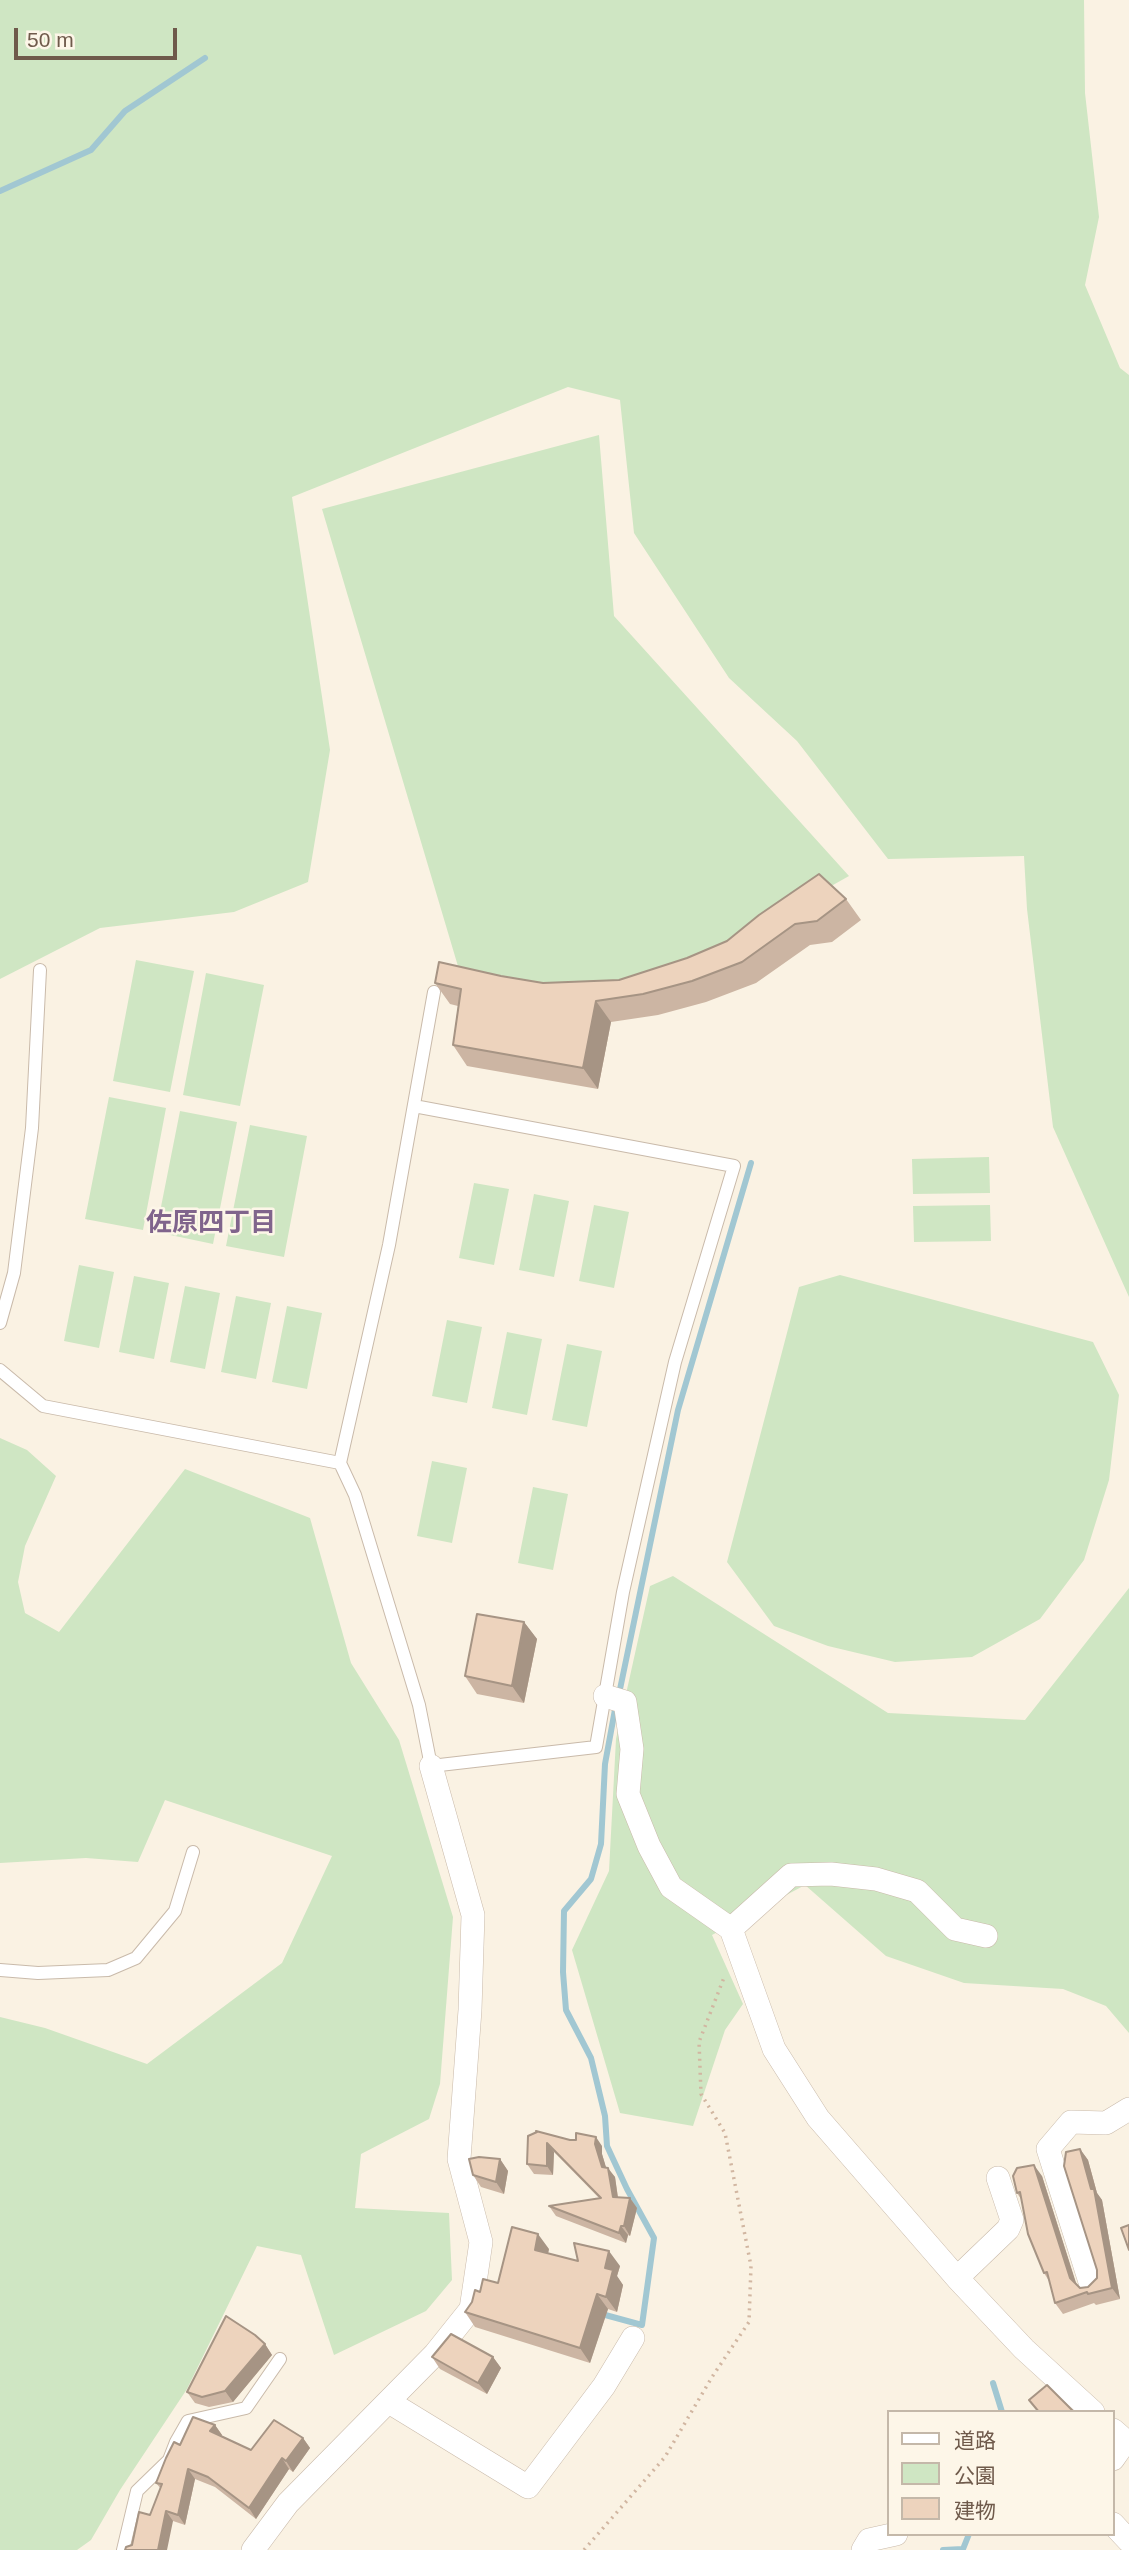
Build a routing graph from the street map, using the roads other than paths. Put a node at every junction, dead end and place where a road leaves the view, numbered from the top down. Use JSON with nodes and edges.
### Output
{"nodes":[{"id":1,"x":40,"y":970,"type":"dead end"},
{"id":2,"x":434,"y":992,"type":"edge"},
{"id":3,"x":414,"y":1105,"type":"junction"},
{"id":4,"x":0,"y":1323,"type":"edge"},
{"id":5,"x":0,"y":1370,"type":"edge"},
{"id":6,"x":340,"y":1463,"type":"junction"},
{"id":7,"x":605,"y":1696,"type":"junction"},
{"id":8,"x":431,"y":1766,"type":"junction"},
{"id":9,"x":192,"y":1852,"type":"dead end"},
{"id":10,"x":986,"y":1936,"type":"dead end"},
{"id":11,"x":734,"y":1939,"type":"junction"},
{"id":12,"x":0,"y":1970,"type":"edge"},
{"id":13,"x":1129,"y":2109,"type":"edge"},
{"id":14,"x":998,"y":2178,"type":"dead end"},
{"id":15,"x":957,"y":2278,"type":"junction"},
{"id":16,"x":1091,"y":2285,"type":"edge"},
{"id":17,"x":633,"y":2338,"type":"dead end"},
{"id":18,"x":280,"y":2360,"type":"dead end"},
{"id":19,"x":389,"y":2402,"type":"junction"},
{"id":20,"x":1091,"y":2410,"type":"edge"},
{"id":21,"x":1115,"y":2432,"type":"edge"},
{"id":22,"x":1115,"y":2456,"type":"edge"},
{"id":23,"x":1115,"y":2526,"type":"edge"},
{"id":24,"x":888,"y":2536,"type":"edge"},
{"id":25,"x":1129,"y":2541,"type":"edge"},
{"id":26,"x":122,"y":2550,"type":"edge"},
{"id":27,"x":253,"y":2550,"type":"edge"},
{"id":28,"x":863,"y":2550,"type":"edge"}],
"edges":[{"from":1,"to":4,"type":"lane"},
{"from":2,"to":3,"type":"lane"},
{"from":3,"to":6,"type":"lane"},
{"from":3,"to":7,"type":"lane"},
{"from":5,"to":6,"type":"lane"},
{"from":6,"to":8,"type":"lane"},
{"from":7,"to":8,"type":"lane"},
{"from":7,"to":11,"type":"street"},
{"from":8,"to":19,"type":"street"},
{"from":9,"to":12,"type":"lane"},
{"from":10,"to":11,"type":"street"},
{"from":11,"to":15,"type":"street"},
{"from":13,"to":16,"type":"street"},
{"from":14,"to":15,"type":"street"},
{"from":15,"to":20,"type":"street"},
{"from":17,"to":19,"type":"street"},
{"from":18,"to":26,"type":"lane"},
{"from":19,"to":27,"type":"street"},
{"from":21,"to":22,"type":"street"},
{"from":23,"to":25,"type":"street"},
{"from":24,"to":28,"type":"street"}]}
